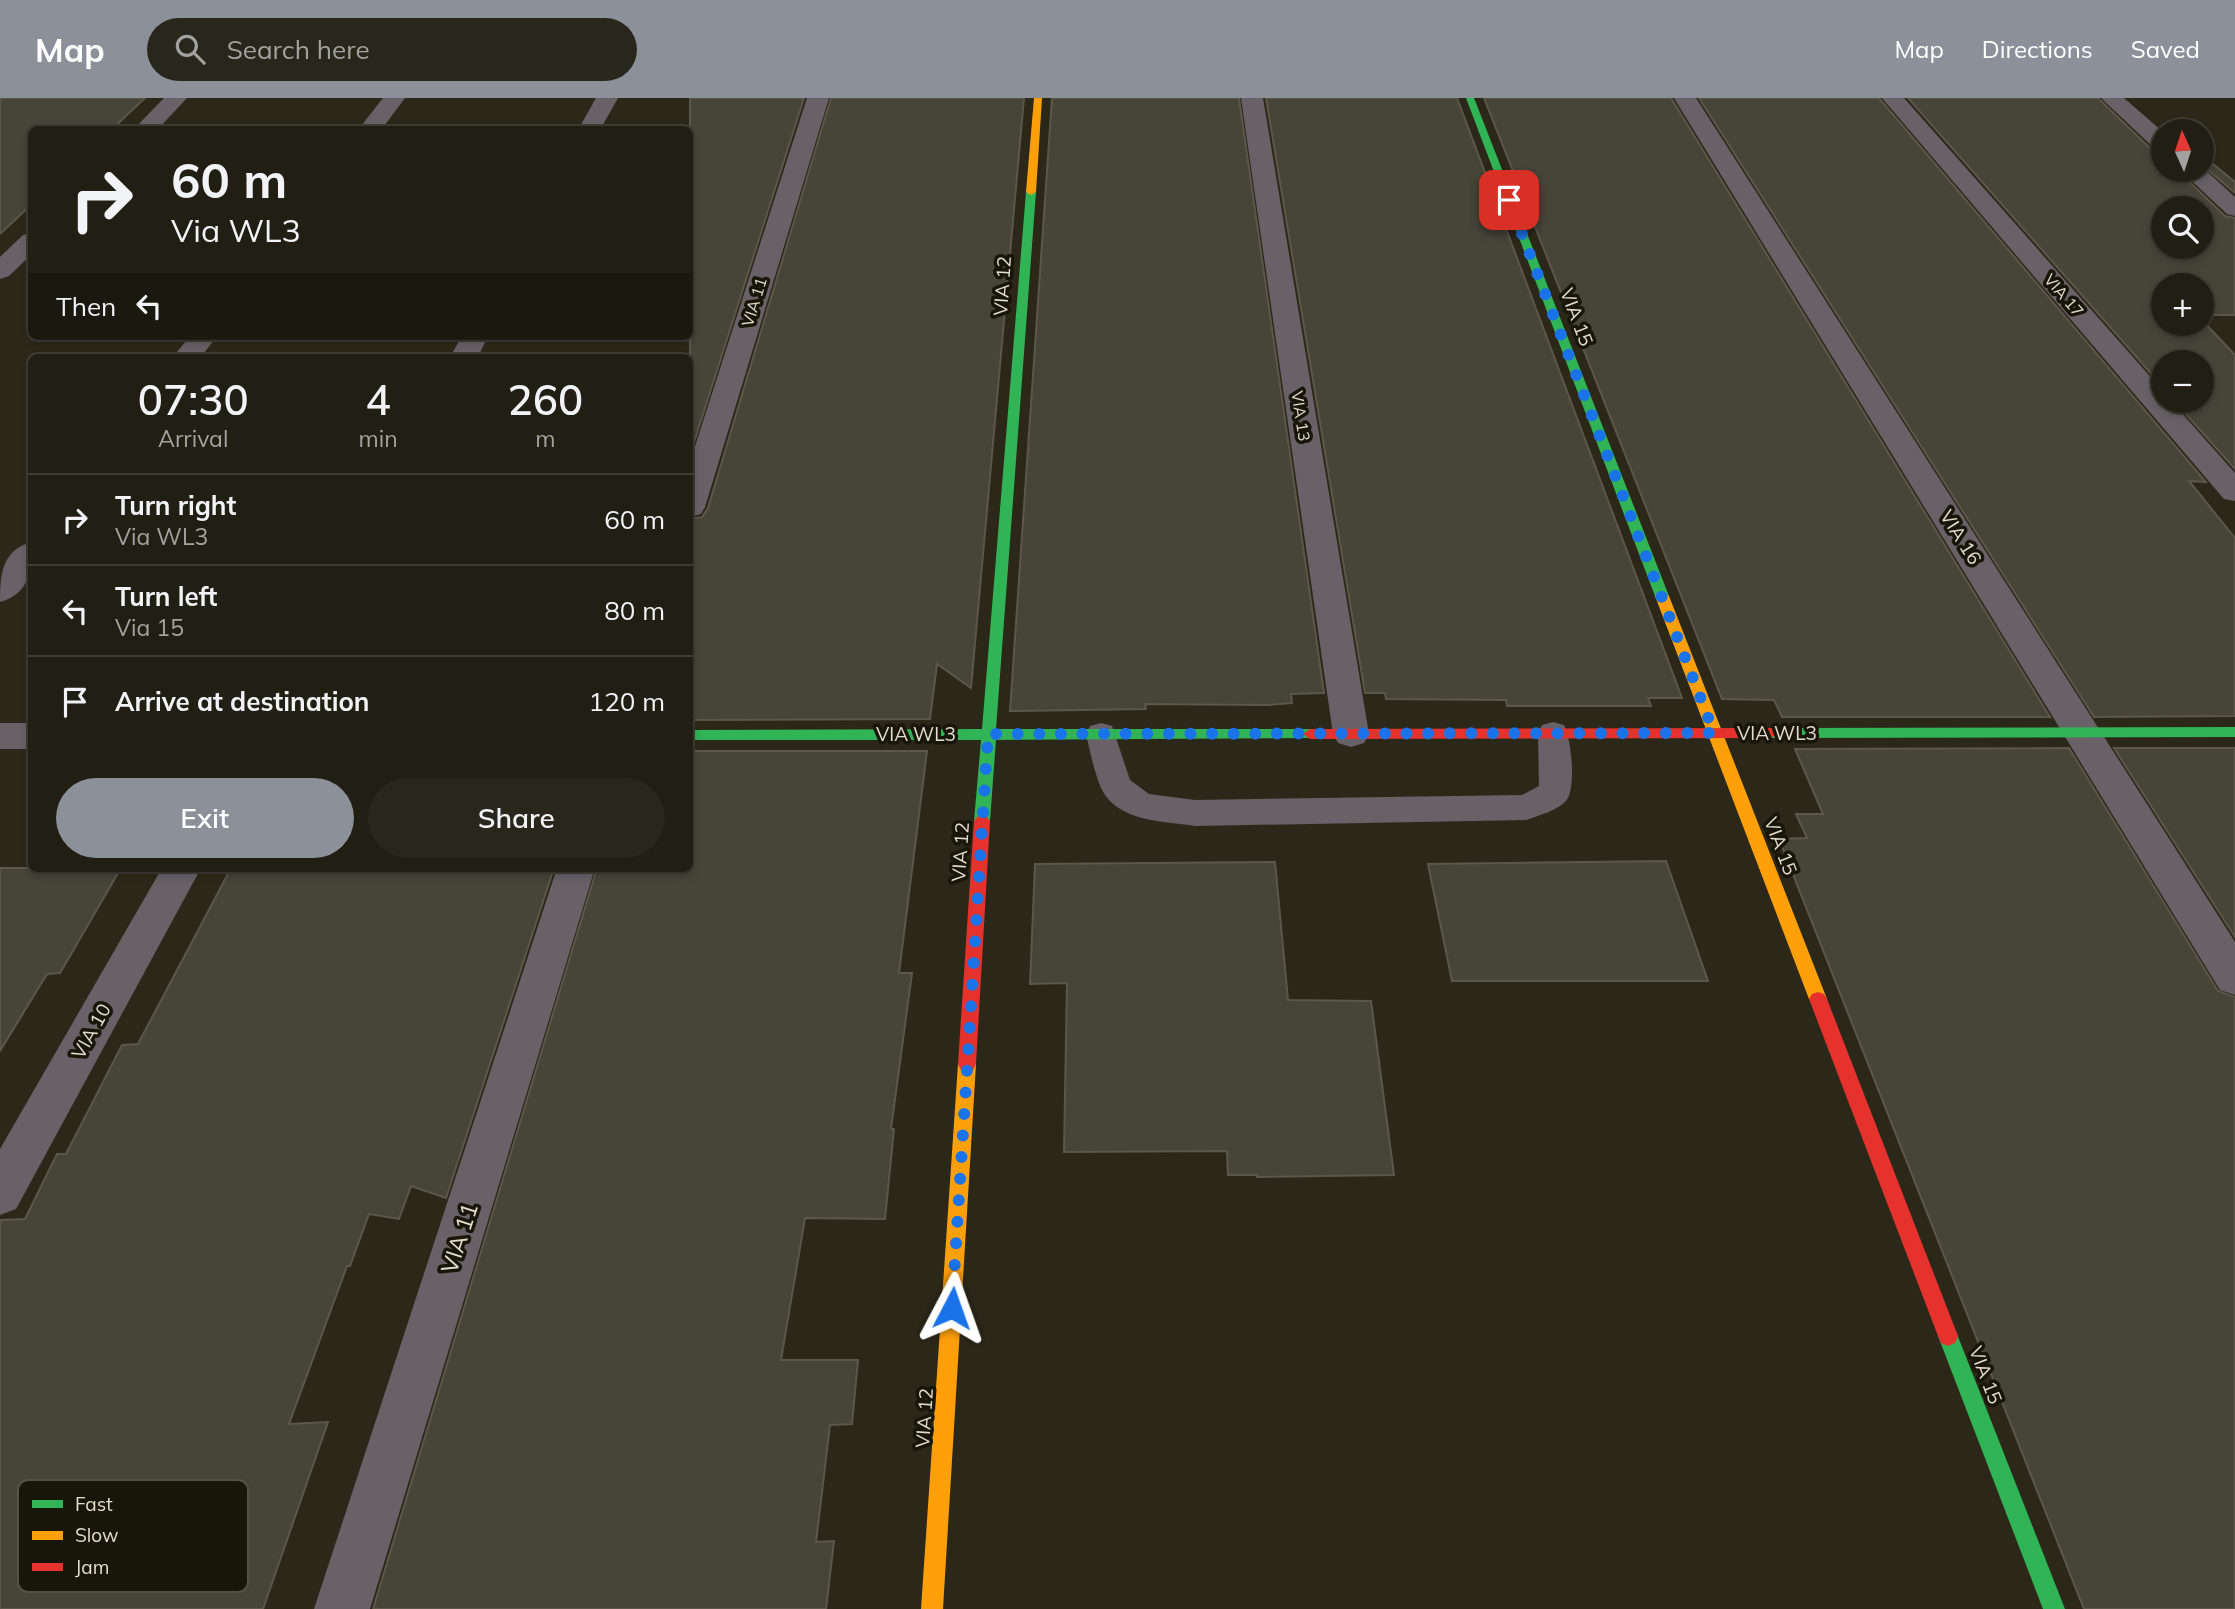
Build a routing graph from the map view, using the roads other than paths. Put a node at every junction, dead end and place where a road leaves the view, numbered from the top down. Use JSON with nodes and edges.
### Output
{"nodes":[{"id":1,"x":176,"y":98,"type":"edge"},
{"id":2,"x":394,"y":98,"type":"edge"},
{"id":3,"x":607,"y":98,"type":"edge"},
{"id":4,"x":818,"y":98,"type":"edge"},
{"id":5,"x":1038,"y":98,"type":"edge"},
{"id":6,"x":1252,"y":98,"type":"edge"},
{"id":7,"x":1470,"y":98,"type":"edge"},
{"id":8,"x":1685,"y":98,"type":"edge"},
{"id":9,"x":1893,"y":98,"type":"edge"},
{"id":10,"x":2112,"y":98,"type":"edge"},
{"id":11,"x":148,"y":126,"type":"edge"},
{"id":12,"x":372,"y":126,"type":"edge"},
{"id":13,"x":591,"y":126,"type":"edge"},
{"id":14,"x":2151,"y":133,"type":"edge"},
{"id":15,"x":2205,"y":182,"type":"edge"},
{"id":16,"x":2235,"y":209,"type":"edge"},
{"id":17,"x":28,"y":244,"type":"edge"},
{"id":18,"x":0,"y":271,"type":"edge"},
{"id":19,"x":201,"y":340,"type":"edge"},
{"id":20,"x":189,"y":354,"type":"edge"},
{"id":21,"x":2235,"y":492,"type":"edge"},
{"id":22,"x":693,"y":497,"type":"edge"},
{"id":23,"x":28,"y":557,"type":"edge"},
{"id":24,"x":0,"y":591,"type":"edge"},
{"id":25,"x":2235,"y":732,"type":"edge"},
{"id":26,"x":1553,"y":733,"type":"junction"},
{"id":27,"x":1714,"y":733,"type":"junction"},
{"id":28,"x":2083,"y":733,"type":"junction"},
{"id":29,"x":988,"y":734,"type":"junction"},
{"id":30,"x":1101,"y":734,"type":"junction"},
{"id":31,"x":1351,"y":734,"type":"junction"},
{"id":32,"x":693,"y":735,"type":"edge"},
{"id":33,"x":0,"y":736,"type":"edge"},
{"id":34,"x":28,"y":736,"type":"edge"},
{"id":35,"x":179,"y":872,"type":"edge"},
{"id":36,"x":575,"y":872,"type":"edge"},
{"id":37,"x":2235,"y":977,"type":"edge"},
{"id":38,"x":0,"y":1193,"type":"edge"},
{"id":39,"x":342,"y":1609,"type":"edge"},
{"id":40,"x":932,"y":1609,"type":"edge"},
{"id":41,"x":2054,"y":1609,"type":"edge"}],
"edges":[{"from":1,"to":11,"type":"street"},
{"from":2,"to":12,"type":"street"},
{"from":3,"to":13,"type":"street"},
{"from":4,"to":22,"type":"street","name":"VIA 11"},
{"from":5,"to":29,"type":"street","name":"VIA 12"},
{"from":6,"to":31,"type":"street","name":"VIA 13"},
{"from":7,"to":27,"type":"street","name":"VIA 15"},
{"from":8,"to":28,"type":"street","name":"VIA 16"},
{"from":9,"to":21,"type":"street","name":"VIA 17"},
{"from":10,"to":14,"type":"street"},
{"from":15,"to":16,"type":"street"},
{"from":17,"to":18,"type":"street"},
{"from":19,"to":20,"type":"street"},
{"from":23,"to":24,"type":"street"},
{"from":25,"to":28,"type":"street","name":"VIA WL3"},
{"from":26,"to":27,"type":"street","name":"VIA WL3"},
{"from":26,"to":30,"type":"lane"},
{"from":26,"to":31,"type":"street","name":"VIA WL3"},
{"from":27,"to":28,"type":"street","name":"VIA WL3"},
{"from":27,"to":41,"type":"street","name":"VIA 15"},
{"from":28,"to":37,"type":"street","name":"VIA 16"},
{"from":29,"to":30,"type":"street","name":"VIA WL3"},
{"from":29,"to":32,"type":"street","name":"VIA WL3"},
{"from":29,"to":40,"type":"street","name":"VIA 12"},
{"from":30,"to":31,"type":"street","name":"VIA WL3"},
{"from":33,"to":34,"type":"street"},
{"from":35,"to":38,"type":"street","name":"VIA 10"},
{"from":36,"to":39,"type":"street","name":"VIA 11"}]}
